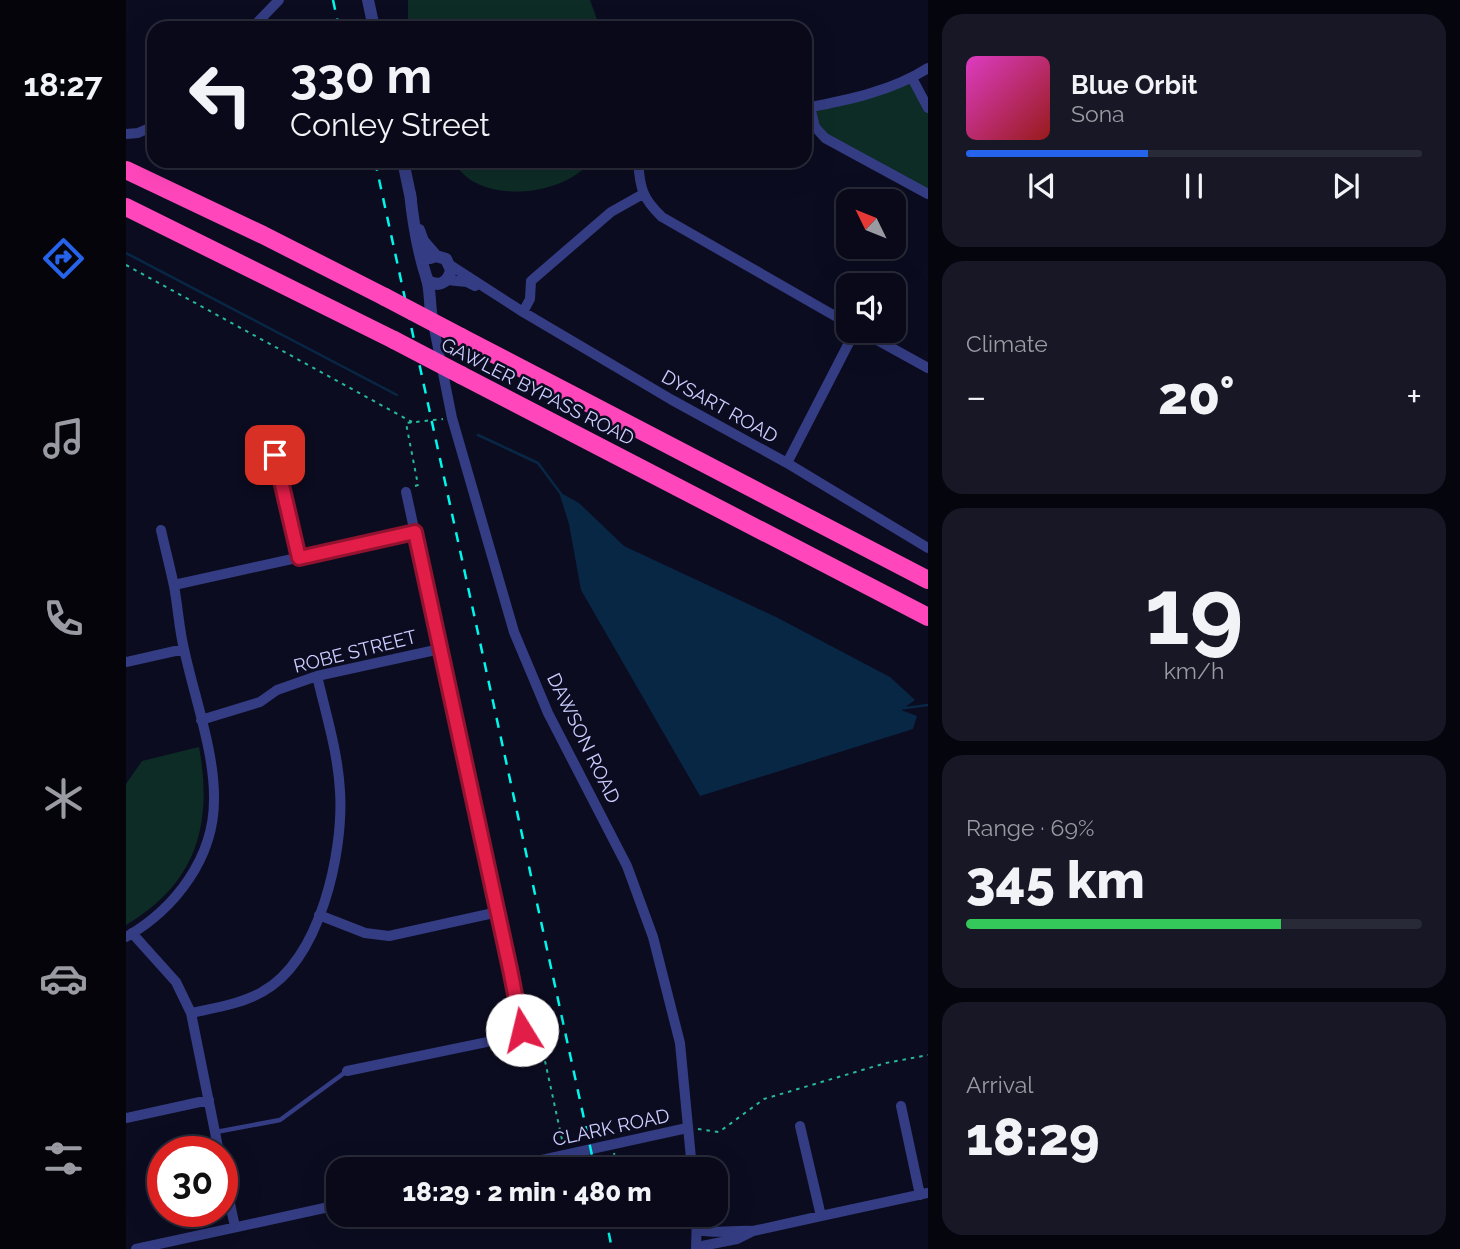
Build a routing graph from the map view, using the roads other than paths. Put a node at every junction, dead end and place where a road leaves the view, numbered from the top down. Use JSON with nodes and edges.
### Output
{"nodes":[{"id":1,"x":279,"y":0,"type":"edge"},
{"id":2,"x":368,"y":0,"type":"edge"},
{"id":3,"x":259,"y":21,"type":"edge"},
{"id":4,"x":372,"y":21,"type":"edge"},
{"id":5,"x":928,"y":68,"type":"edge"},
{"id":6,"x":912,"y":78,"type":"junction"},
{"id":7,"x":812,"y":107,"type":"edge"},
{"id":8,"x":928,"y":107,"type":"edge"},
{"id":9,"x":812,"y":119,"type":"edge"},
{"id":10,"x":147,"y":129,"type":"edge"},
{"id":11,"x":126,"y":134,"type":"edge"},
{"id":12,"x":405,"y":168,"type":"edge"},
{"id":13,"x":638,"y":168,"type":"edge"},
{"id":14,"x":126,"y":170,"type":"edge"},
{"id":15,"x":410,"y":193,"type":"junction"},
{"id":16,"x":643,"y":194,"type":"junction"},
{"id":17,"x":928,"y":194,"type":"edge"},
{"id":18,"x":126,"y":207,"type":"edge"},
{"id":19,"x":436,"y":256,"type":"junction"},
{"id":20,"x":450,"y":265,"type":"junction"},
{"id":21,"x":424,"y":266,"type":"junction"},
{"id":22,"x":427,"y":280,"type":"junction"},
{"id":23,"x":446,"y":281,"type":"junction"},
{"id":24,"x":494,"y":295,"type":"junction"},
{"id":25,"x":523,"y":312,"type":"junction"},
{"id":26,"x":836,"y":317,"type":"edge"},
{"id":27,"x":433,"y":323,"type":"junction"},
{"id":28,"x":849,"y":343,"type":"edge"},
{"id":29,"x":882,"y":343,"type":"edge"},
{"id":30,"x":928,"y":368,"type":"edge"},
{"id":31,"x":275,"y":455,"type":"dead end"},
{"id":32,"x":787,"y":463,"type":"junction"},
{"id":33,"x":405,"y":492,"type":"road end"},
{"id":34,"x":161,"y":530,"type":"dead end"},
{"id":35,"x":415,"y":532,"type":"junction"},
{"id":36,"x":928,"y":548,"type":"edge"},
{"id":37,"x":299,"y":558,"type":"junction"},
{"id":38,"x":928,"y":580,"type":"edge"},
{"id":39,"x":174,"y":585,"type":"junction"},
{"id":40,"x":928,"y":617,"type":"edge"},
{"id":41,"x":184,"y":649,"type":"junction"},
{"id":42,"x":440,"y":649,"type":"junction"},
{"id":43,"x":126,"y":662,"type":"edge"},
{"id":44,"x":317,"y":677,"type":"junction"},
{"id":45,"x":201,"y":720,"type":"junction"},
{"id":46,"x":498,"y":912,"type":"junction"},
{"id":47,"x":319,"y":915,"type":"junction"},
{"id":48,"x":129,"y":935,"type":"edge"},
{"id":49,"x":191,"y":1013,"type":"junction"},
{"id":50,"x":347,"y":1071,"type":"joint"},
{"id":51,"x":209,"y":1100,"type":"junction"},
{"id":52,"x":901,"y":1106,"type":"dead end"},
{"id":53,"x":126,"y":1118,"type":"edge"},
{"id":54,"x":800,"y":1126,"type":"dead end"},
{"id":55,"x":687,"y":1128,"type":"junction"},
{"id":56,"x":215,"y":1133,"type":"junction"},
{"id":57,"x":216,"y":1136,"type":"edge"},
{"id":58,"x":556,"y":1157,"type":"edge"},
{"id":59,"x":691,"y":1157,"type":"edge"},
{"id":60,"x":924,"y":1194,"type":"edge"},
{"id":61,"x":326,"y":1208,"type":"edge"},
{"id":62,"x":821,"y":1216,"type":"junction"},
{"id":63,"x":238,"y":1226,"type":"edge"},
{"id":64,"x":235,"y":1227,"type":"edge"},
{"id":65,"x":698,"y":1227,"type":"edge"},
{"id":66,"x":698,"y":1230,"type":"junction"},
{"id":67,"x":754,"y":1231,"type":"junction"},
{"id":68,"x":696,"y":1248,"type":"edge"},
{"id":69,"x":136,"y":1249,"type":"edge"}],
"edges":[{"from":1,"to":3,"type":"street"},
{"from":2,"to":4,"type":"street"},
{"from":5,"to":6,"type":"street"},
{"from":6,"to":7,"type":"street"},
{"from":6,"to":8,"type":"street"},
{"from":9,"to":17,"type":"street"},
{"from":10,"to":11,"type":"street"},
{"from":12,"to":15,"type":"street"},
{"from":13,"to":16,"type":"street"},
{"from":14,"to":38,"type":"highway","name":"GAWLER BYPASS ROAD","bridge":true},
{"from":15,"to":19,"type":"street"},
{"from":15,"to":21,"type":"street"},
{"from":16,"to":25,"type":"street"},
{"from":16,"to":26,"type":"street"},
{"from":18,"to":40,"type":"highway","name":"GAWLER BYPASS ROAD","bridge":true},
{"from":19,"to":20,"type":"street"},
{"from":19,"to":21,"type":"street"},
{"from":20,"to":23,"type":"street"},
{"from":20,"to":24,"type":"street","name":"DYSART ROAD"},
{"from":21,"to":22,"type":"street"},
{"from":22,"to":23,"type":"street"},
{"from":22,"to":27,"type":"street","name":"DAWSON ROAD"},
{"from":23,"to":24,"type":"street","name":"DYSART ROAD"},
{"from":23,"to":27,"type":"street","name":"DAWSON ROAD"},
{"from":24,"to":25,"type":"street","name":"DYSART ROAD"},
{"from":25,"to":32,"type":"street","name":"DYSART ROAD"},
{"from":27,"to":55,"type":"street","name":"DAWSON ROAD"},
{"from":28,"to":32,"type":"street"},
{"from":29,"to":30,"type":"street"},
{"from":31,"to":37,"type":"street"},
{"from":32,"to":36,"type":"street","name":"DYSART ROAD"},
{"from":33,"to":35,"type":"street"},
{"from":34,"to":39,"type":"street"},
{"from":35,"to":37,"type":"street"},
{"from":35,"to":42,"type":"street"},
{"from":37,"to":39,"type":"street"},
{"from":39,"to":41,"type":"street"},
{"from":41,"to":43,"type":"street"},
{"from":41,"to":45,"type":"street"},
{"from":42,"to":44,"type":"street","name":"ROBE STREET"},
{"from":42,"to":46,"type":"street"},
{"from":44,"to":45,"type":"street","name":"ROBE STREET"},
{"from":44,"to":47,"type":"street"},
{"from":45,"to":48,"type":"street"},
{"from":46,"to":47,"type":"street"},
{"from":46,"to":50,"type":"street"},
{"from":47,"to":49,"type":"street"},
{"from":48,"to":49,"type":"street"},
{"from":49,"to":51,"type":"street"},
{"from":50,"to":56,"type":"lane"},
{"from":51,"to":53,"type":"street"},
{"from":51,"to":56,"type":"street"},
{"from":52,"to":60,"type":"street"},
{"from":54,"to":62,"type":"street"},
{"from":55,"to":58,"type":"street","name":"CLARK ROAD"},
{"from":55,"to":59,"type":"street","name":"DAWSON ROAD"},
{"from":56,"to":57,"type":"street"},
{"from":60,"to":62,"type":"street"},
{"from":61,"to":63,"type":"street"},
{"from":62,"to":67,"type":"street"},
{"from":64,"to":69,"type":"street"},
{"from":65,"to":66,"type":"street"},
{"from":66,"to":67,"type":"street"},
{"from":66,"to":68,"type":"street"},
{"from":67,"to":68,"type":"street"}]}
